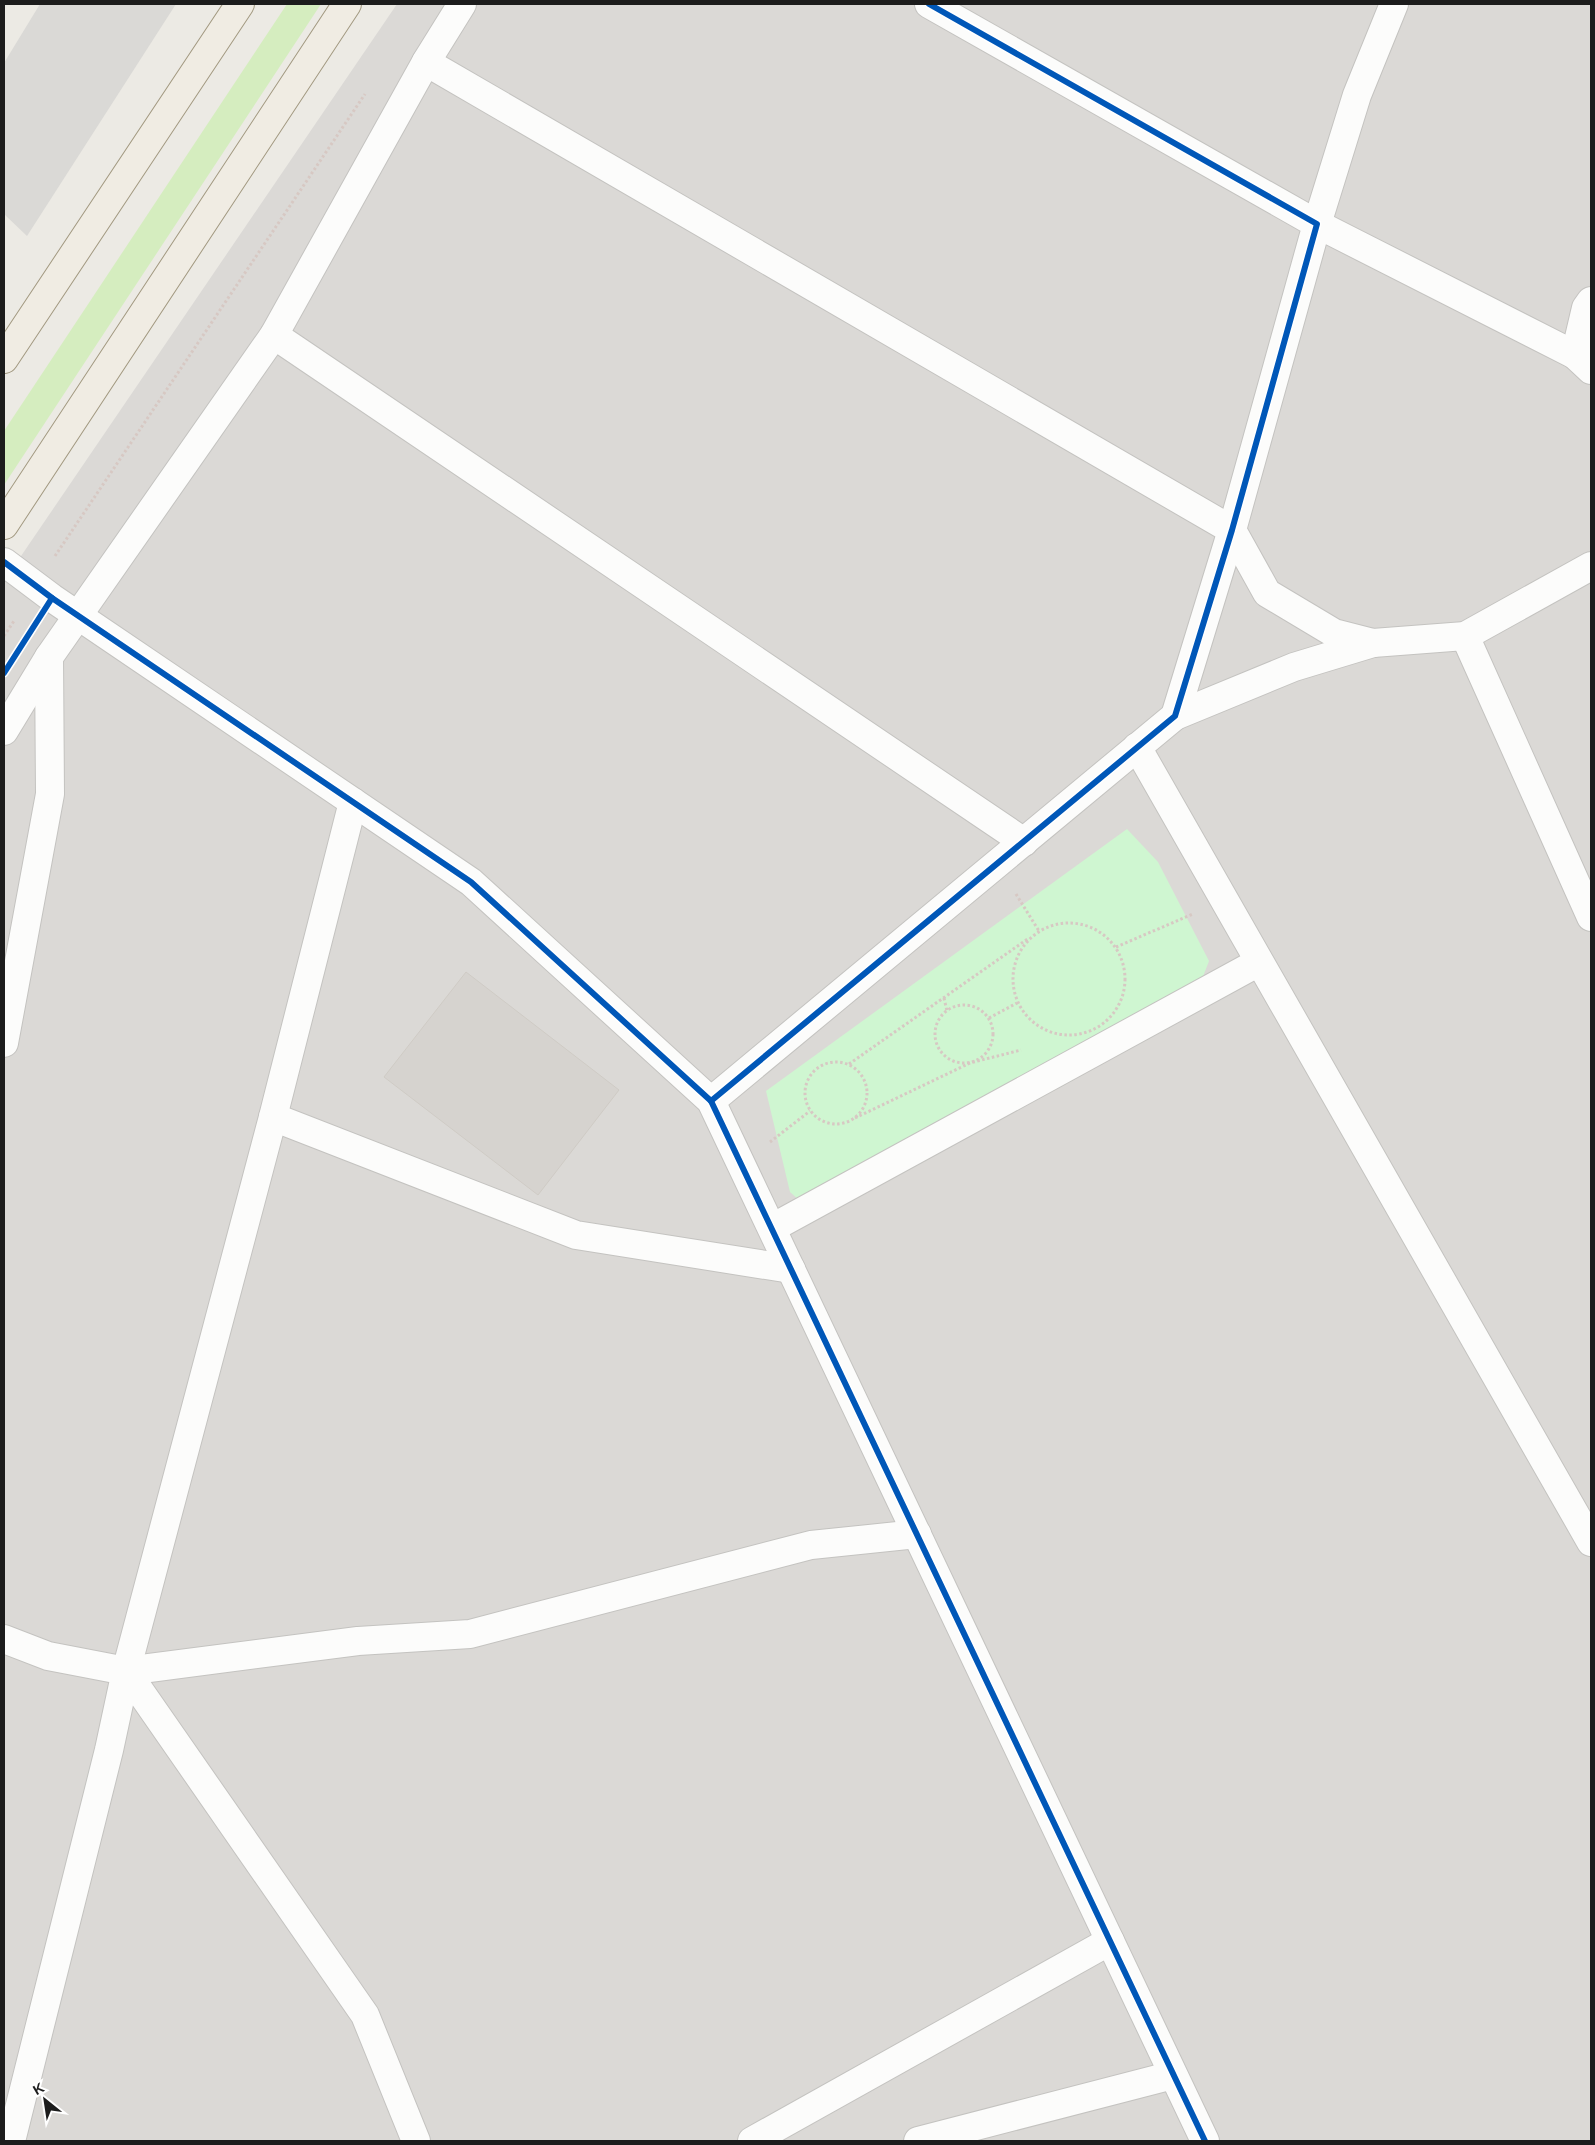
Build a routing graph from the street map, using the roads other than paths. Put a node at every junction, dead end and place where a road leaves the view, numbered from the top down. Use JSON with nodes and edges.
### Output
{"nodes":[{"id":1,"x":240,"y":4,"type":"edge"},
{"id":2,"x":347,"y":4,"type":"edge"},
{"id":3,"x":462,"y":4,"type":"edge"},
{"id":4,"x":929,"y":4,"type":"edge"},
{"id":5,"x":1394,"y":4,"type":"edge"},
{"id":6,"x":426,"y":62,"type":"junction"},
{"id":7,"x":1318,"y":224,"type":"junction"},
{"id":8,"x":1591,"y":301,"type":"edge"},
{"id":9,"x":274,"y":335,"type":"junction"},
{"id":10,"x":4,"y":359,"type":"edge"},
{"id":11,"x":1583,"y":362,"type":"edge"},
{"id":12,"x":4,"y":525,"type":"edge"},
{"id":13,"x":1232,"y":530,"type":"junction"},
{"id":14,"x":4,"y":562,"type":"edge"},
{"id":15,"x":1591,"y":566,"type":"edge"},
{"id":16,"x":77,"y":615,"type":"junction"},
{"id":17,"x":1465,"y":636,"type":"junction"},
{"id":18,"x":1373,"y":642,"type":"junction"},
{"id":19,"x":49,"y":657,"type":"junction"},
{"id":20,"x":1175,"y":716,"type":"junction"},
{"id":21,"x":4,"y":731,"type":"edge"},
{"id":22,"x":1137,"y":747,"type":"junction"},
{"id":23,"x":353,"y":802,"type":"junction"},
{"id":24,"x":1024,"y":842,"type":"junction"},
{"id":25,"x":1591,"y":916,"type":"edge"},
{"id":26,"x":1259,"y":962,"type":"junction"},
{"id":27,"x":4,"y":1043,"type":"edge"},
{"id":28,"x":711,"y":1101,"type":"junction"},
{"id":29,"x":273,"y":1117,"type":"junction"},
{"id":30,"x":772,"y":1228,"type":"junction"},
{"id":31,"x":791,"y":1269,"type":"junction"},
{"id":32,"x":917,"y":1534,"type":"junction"},
{"id":33,"x":1591,"y":1542,"type":"edge"},
{"id":34,"x":4,"y":1639,"type":"edge"},
{"id":35,"x":126,"y":1671,"type":"junction"},
{"id":36,"x":1110,"y":1941,"type":"junction"},
{"id":37,"x":1173,"y":2075,"type":"junction"},
{"id":38,"x":11,"y":2141,"type":"edge"},
{"id":39,"x":416,"y":2141,"type":"edge"},
{"id":40,"x":752,"y":2141,"type":"edge"},
{"id":41,"x":918,"y":2141,"type":"edge"},
{"id":42,"x":1205,"y":2141,"type":"edge"}],
"edges":[{"from":1,"to":10,"type":"main road"},
{"from":2,"to":12,"type":"main road"},
{"from":3,"to":6,"type":"street"},
{"from":4,"to":7,"type":"street"},
{"from":5,"to":7,"type":"street"},
{"from":6,"to":9,"type":"street"},
{"from":6,"to":13,"type":"street"},
{"from":7,"to":11,"type":"street"},
{"from":7,"to":13,"type":"street"},
{"from":8,"to":11,"type":"street"},
{"from":9,"to":16,"type":"street"},
{"from":9,"to":24,"type":"street"},
{"from":13,"to":18,"type":"street"},
{"from":13,"to":20,"type":"street"},
{"from":14,"to":16,"type":"street"},
{"from":15,"to":17,"type":"street"},
{"from":16,"to":19,"type":"street"},
{"from":16,"to":23,"type":"street"},
{"from":17,"to":18,"type":"street"},
{"from":17,"to":25,"type":"street"},
{"from":18,"to":20,"type":"street"},
{"from":19,"to":21,"type":"street"},
{"from":19,"to":27,"type":"street"},
{"from":20,"to":22,"type":"street"},
{"from":22,"to":24,"type":"street"},
{"from":22,"to":26,"type":"street"},
{"from":23,"to":28,"type":"street"},
{"from":23,"to":29,"type":"street"},
{"from":24,"to":28,"type":"street"},
{"from":26,"to":30,"type":"street"},
{"from":26,"to":33,"type":"street"},
{"from":28,"to":30,"type":"street"},
{"from":29,"to":31,"type":"street"},
{"from":29,"to":35,"type":"street"},
{"from":30,"to":31,"type":"street"},
{"from":31,"to":32,"type":"street"},
{"from":32,"to":35,"type":"street"},
{"from":32,"to":36,"type":"street"},
{"from":34,"to":35,"type":"street"},
{"from":35,"to":38,"type":"street"},
{"from":35,"to":39,"type":"street"},
{"from":36,"to":37,"type":"street"},
{"from":36,"to":40,"type":"street"},
{"from":37,"to":41,"type":"street"},
{"from":37,"to":42,"type":"street"}]}
